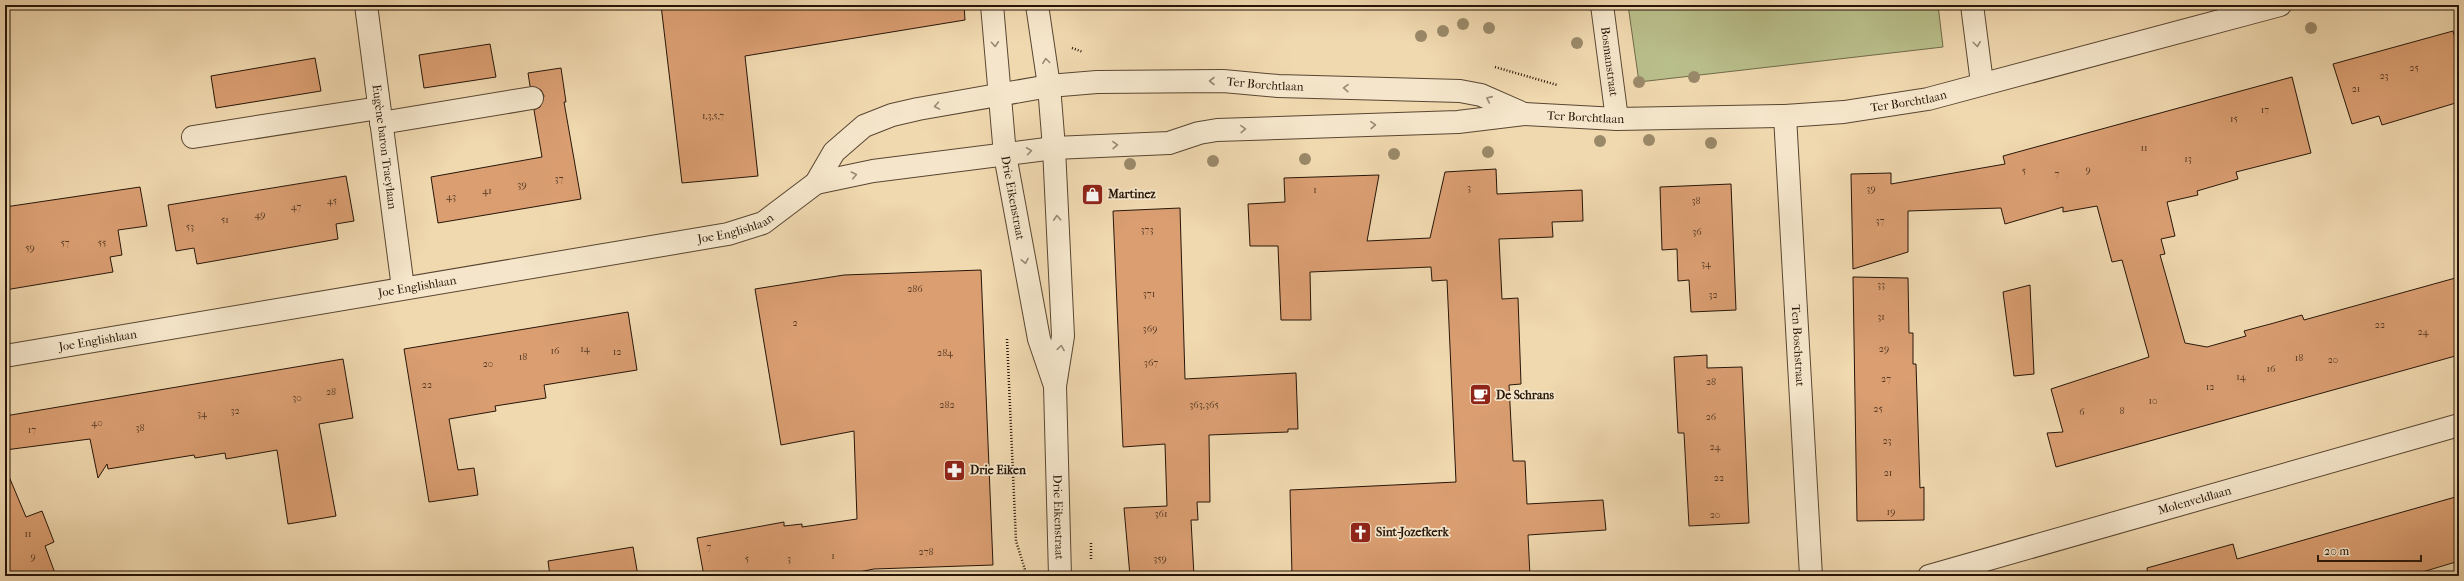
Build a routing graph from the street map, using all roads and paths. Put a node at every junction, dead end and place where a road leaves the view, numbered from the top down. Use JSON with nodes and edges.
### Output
{"nodes":[{"id":1,"x":366,"y":5,"type":"edge"},
{"id":2,"x":992,"y":5,"type":"edge"},
{"id":3,"x":1037,"y":5,"type":"edge"},
{"id":4,"x":1602,"y":5,"type":"edge"},
{"id":5,"x":1972,"y":5,"type":"edge"},
{"id":6,"x":2280,"y":5,"type":"edge"},
{"id":7,"x":2222,"y":13,"type":"edge"},
{"id":8,"x":1982,"y":83,"type":"junction"},
{"id":9,"x":1049,"y":86,"type":"junction"},
{"id":10,"x":998,"y":95,"type":"junction"},
{"id":11,"x":532,"y":98,"type":"dead end"},
{"id":12,"x":1524,"y":114,"type":"junction"},
{"id":13,"x":380,"y":116,"type":"junction"},
{"id":14,"x":1785,"y":116,"type":"junction"},
{"id":15,"x":1618,"y":119,"type":"junction"},
{"id":16,"x":193,"y":137,"type":"dead end"},
{"id":17,"x":1054,"y":148,"type":"junction"},
{"id":18,"x":1005,"y":154,"type":"junction"},
{"id":19,"x":816,"y":183,"type":"junction"},
{"id":20,"x":403,"y":288,"type":"junction"},
{"id":21,"x":1007,"y":331,"type":"dead end"},
{"id":22,"x":5,"y":356,"type":"edge"},
{"id":23,"x":1055,"y":386,"type":"junction"},
{"id":24,"x":2459,"y":425,"type":"edge"},
{"id":25,"x":1027,"y":576,"type":"edge"},
{"id":26,"x":1060,"y":576,"type":"edge"},
{"id":27,"x":1811,"y":576,"type":"edge"},
{"id":28,"x":1929,"y":576,"type":"edge"}],
"edges":[{"from":1,"to":13,"type":"street","name":"Eugène baron Traeylaan"},
{"from":2,"to":10,"type":"street","name":"Drie Eikenstraat","one_way":true},
{"from":9,"to":3,"type":"street","name":"Drie Eikenstraat","one_way":true},
{"from":4,"to":15,"type":"street","name":"Bosmanstraat"},
{"from":5,"to":8,"type":"street","one_way":true},
{"from":6,"to":7,"type":"street","name":"Ter Borchtlaan"},
{"from":7,"to":8,"type":"street","name":"Ter Borchtlaan"},
{"from":8,"to":14,"type":"street","name":"Ter Borchtlaan"},
{"from":9,"to":10,"type":"street","name":"Ter Borchtlaan"},
{"from":12,"to":9,"type":"street","name":"Ter Borchtlaan","one_way":true},
{"from":9,"to":17,"type":"street","name":"Drie Eikenstraat"},
{"from":10,"to":18,"type":"street","name":"Drie Eikenstraat"},
{"from":10,"to":19,"type":"street","name":"Joe Englishlaan","one_way":true},
{"from":11,"to":13,"type":"street"},
{"from":12,"to":15,"type":"street","name":"Ter Borchtlaan"},
{"from":17,"to":12,"type":"street","name":"Ter Borchtlaan","one_way":true},
{"from":13,"to":16,"type":"street"},
{"from":13,"to":20,"type":"street","name":"Eugène baron Traeylaan"},
{"from":14,"to":15,"type":"street","name":"Ter Borchtlaan"},
{"from":14,"to":27,"type":"street","name":"Ten Boschstraat"},
{"from":18,"to":17,"type":"street","name":"Ter Borchtlaan","one_way":true},
{"from":23,"to":17,"type":"street","name":"Drie Eikenstraat","one_way":true},
{"from":19,"to":18,"type":"street","name":"Joe Englishlaan","one_way":true},
{"from":18,"to":23,"type":"street","name":"Drie Eikenstraat","one_way":true},
{"from":19,"to":20,"type":"street","name":"Joe Englishlaan"},
{"from":20,"to":22,"type":"street","name":"Joe Englishlaan"},
{"from":21,"to":25,"type":"path"},
{"from":23,"to":26,"type":"street","name":"Drie Eikenstraat"},
{"from":24,"to":28,"type":"street","name":"Molenveldlaan"}]}
